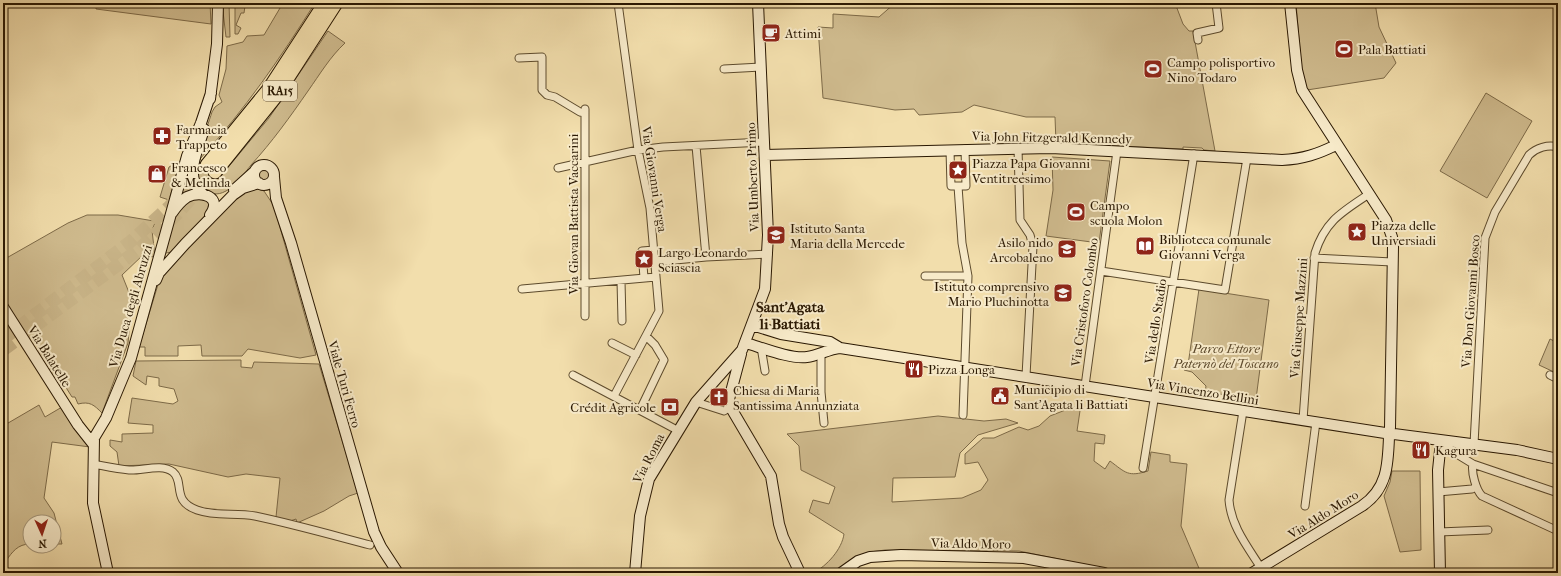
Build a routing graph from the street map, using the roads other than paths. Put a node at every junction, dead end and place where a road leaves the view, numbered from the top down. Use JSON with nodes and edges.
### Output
{"nodes":[{"id":1,"x":218,"y":3,"type":"edge"},
{"id":2,"x":325,"y":3,"type":"edge"},
{"id":3,"x":336,"y":3,"type":"edge"},
{"id":4,"x":618,"y":3,"type":"edge"},
{"id":5,"x":758,"y":3,"type":"edge"},
{"id":6,"x":1216,"y":3,"type":"edge"},
{"id":7,"x":1290,"y":3,"type":"edge"},
{"id":8,"x":1198,"y":40,"type":"dead end"},
{"id":9,"x":519,"y":58,"type":"dead end"},
{"id":10,"x":761,"y":67,"type":"junction"},
{"id":11,"x":724,"y":69,"type":"dead end"},
{"id":12,"x":211,"y":93,"type":"junction"},
{"id":13,"x":764,"y":142,"type":"junction"},
{"id":14,"x":1336,"y":145,"type":"junction"},
{"id":15,"x":696,"y":146,"type":"junction"},
{"id":16,"x":1558,"y":147,"type":"edge"},
{"id":17,"x":1018,"y":148,"type":"junction"},
{"id":18,"x":965,"y":149,"type":"junction"},
{"id":19,"x":638,"y":150,"type":"junction"},
{"id":20,"x":950,"y":150,"type":"junction"},
{"id":21,"x":1117,"y":151,"type":"junction"},
{"id":22,"x":1194,"y":154,"type":"junction"},
{"id":23,"x":765,"y":155,"type":"junction"},
{"id":24,"x":1247,"y":158,"type":"junction"},
{"id":25,"x":585,"y":162,"type":"junction"},
{"id":26,"x":558,"y":168,"type":"dead end"},
{"id":27,"x":254,"y":172,"type":"junction"},
{"id":28,"x":274,"y":176,"type":"junction"},
{"id":29,"x":261,"y":184,"type":"junction"},
{"id":30,"x":958,"y":188,"type":"junction"},
{"id":31,"x":1369,"y":194,"type":"junction"},
{"id":32,"x":208,"y":196,"type":"junction"},
{"id":33,"x":276,"y":198,"type":"junction"},
{"id":34,"x":169,"y":217,"type":"junction"},
{"id":35,"x":197,"y":231,"type":"junction"},
{"id":36,"x":184,"y":244,"type":"junction"},
{"id":37,"x":654,"y":250,"type":"junction"},
{"id":38,"x":160,"y":251,"type":"junction"},
{"id":39,"x":768,"y":254,"type":"junction"},
{"id":40,"x":706,"y":257,"type":"junction"},
{"id":41,"x":1314,"y":258,"type":"junction"},
{"id":42,"x":655,"y":262,"type":"junction"},
{"id":43,"x":1392,"y":262,"type":"junction"},
{"id":44,"x":1101,"y":271,"type":"junction"},
{"id":45,"x":925,"y":276,"type":"dead end"},
{"id":46,"x":968,"y":276,"type":"junction"},
{"id":47,"x":656,"y":277,"type":"junction"},
{"id":48,"x":644,"y":278,"type":"junction"},
{"id":49,"x":621,"y":281,"type":"junction"},
{"id":50,"x":1173,"y":282,"type":"junction"},
{"id":51,"x":585,"y":284,"type":"junction"},
{"id":52,"x":522,"y":289,"type":"dead end"},
{"id":53,"x":3,"y":307,"type":"edge"},
{"id":54,"x":143,"y":316,"type":"junction"},
{"id":55,"x":585,"y":316,"type":"dead end"},
{"id":56,"x":622,"y":321,"type":"dead end"},
{"id":57,"x":752,"y":325,"type":"junction"},
{"id":58,"x":646,"y":336,"type":"junction"},
{"id":59,"x":612,"y":342,"type":"dead end"},
{"id":60,"x":744,"y":346,"type":"junction"},
{"id":61,"x":761,"y":347,"type":"junction"},
{"id":62,"x":823,"y":348,"type":"junction"},
{"id":63,"x":636,"y":355,"type":"junction"},
{"id":64,"x":966,"y":367,"type":"junction"},
{"id":65,"x":766,"y":371,"type":"dead end"},
{"id":66,"x":573,"y":375,"type":"dead end"},
{"id":67,"x":1550,"y":375,"type":"dead end"},
{"id":68,"x":1026,"y":376,"type":"junction"},
{"id":69,"x":1558,"y":379,"type":"edge"},
{"id":70,"x":1085,"y":386,"type":"junction"},
{"id":71,"x":614,"y":396,"type":"junction"},
{"id":72,"x":1156,"y":397,"type":"junction"},
{"id":73,"x":696,"y":402,"type":"junction"},
{"id":74,"x":729,"y":406,"type":"junction"},
{"id":75,"x":640,"y":410,"type":"junction"},
{"id":76,"x":1243,"y":410,"type":"junction"},
{"id":77,"x":963,"y":414,"type":"dead end"},
{"id":78,"x":75,"y":420,"type":"junction"},
{"id":79,"x":1303,"y":420,"type":"junction"},
{"id":80,"x":1316,"y":422,"type":"junction"},
{"id":81,"x":824,"y":423,"type":"dead end"},
{"id":82,"x":677,"y":430,"type":"junction"},
{"id":83,"x":1390,"y":433,"type":"junction"},
{"id":84,"x":96,"y":434,"type":"junction"},
{"id":85,"x":1441,"y":441,"type":"junction"},
{"id":86,"x":93,"y":444,"type":"junction"},
{"id":87,"x":1474,"y":444,"type":"junction"},
{"id":88,"x":1558,"y":459,"type":"edge"},
{"id":89,"x":93,"y":464,"type":"junction"},
{"id":90,"x":1473,"y":464,"type":"junction"},
{"id":91,"x":1143,"y":468,"type":"dead end"},
{"id":92,"x":1472,"y":489,"type":"dead end"},
{"id":93,"x":1438,"y":492,"type":"junction"},
{"id":94,"x":1558,"y":493,"type":"edge"},
{"id":95,"x":1305,"y":506,"type":"dead end"},
{"id":96,"x":1488,"y":530,"type":"dead end"},
{"id":97,"x":1558,"y":531,"type":"edge"},
{"id":98,"x":1439,"y":532,"type":"junction"},
{"id":99,"x":370,"y":545,"type":"dead end"},
{"id":100,"x":3,"y":569,"type":"edge"},
{"id":101,"x":1256,"y":570,"type":"edge"},
{"id":102,"x":7,"y":573,"type":"edge"},
{"id":103,"x":108,"y":573,"type":"edge"},
{"id":104,"x":398,"y":573,"type":"edge"},
{"id":105,"x":635,"y":573,"type":"edge"},
{"id":106,"x":800,"y":573,"type":"edge"},
{"id":107,"x":841,"y":573,"type":"edge"},
{"id":108,"x":1104,"y":573,"type":"edge"},
{"id":109,"x":1440,"y":573,"type":"edge"}],
"edges":[{"from":1,"to":12,"type":"main road"},
{"from":2,"to":3,"type":"highway","number":"RA15"},
{"from":4,"to":19,"type":"street","name":"Via Giovanni Verga"},
{"from":5,"to":10,"type":"main road","name":"Via Umberto Primo"},
{"from":6,"to":8,"type":"street"},
{"from":7,"to":14,"type":"main road","name":"Via Aldo Moro"},
{"from":9,"to":25,"type":"street","name":"Via Giovan Battista Vaccarini"},
{"from":10,"to":11,"type":"street"},
{"from":10,"to":13,"type":"main road","name":"Via Umberto Primo"},
{"from":12,"to":32,"type":"main road"},
{"from":12,"to":34,"type":"main road","name":"Via Duca degli Abruzzi"},
{"from":13,"to":15,"type":"street"},
{"from":13,"to":23,"type":"main road","name":"Via Umberto Primo"},
{"from":14,"to":24,"type":"main road","name":"Via John Fitzgerald Kennedy"},
{"from":14,"to":31,"type":"main road","name":"Via Aldo Moro"},
{"from":15,"to":19,"type":"street"},
{"from":15,"to":40,"type":"street"},
{"from":16,"to":87,"type":"street","name":"Via Don Giovanni Bosco"},
{"from":17,"to":18,"type":"main road","name":"Via John Fitzgerald Kennedy"},
{"from":17,"to":21,"type":"main road","name":"Via John Fitzgerald Kennedy"},
{"from":17,"to":68,"type":"street"},
{"from":18,"to":20,"type":"main road","name":"Via John Fitzgerald Kennedy"},
{"from":18,"to":30,"type":"street"},
{"from":19,"to":25,"type":"street"},
{"from":19,"to":37,"type":"street","name":"Via Giovanni Verga"},
{"from":20,"to":23,"type":"main road","name":"Via John Fitzgerald Kennedy"},
{"from":20,"to":30,"type":"street"},
{"from":21,"to":22,"type":"main road","name":"Via John Fitzgerald Kennedy"},
{"from":21,"to":44,"type":"street","name":"Via Cristoforo Colombo"},
{"from":22,"to":24,"type":"main road","name":"Via John Fitzgerald Kennedy"},
{"from":22,"to":50,"type":"street","name":"Via dello Stadio"},
{"from":23,"to":39,"type":"main road","name":"Via Umberto Primo"},
{"from":24,"to":50,"type":"street"},
{"from":25,"to":26,"type":"street"},
{"from":25,"to":51,"type":"street","name":"Via Giovan Battista Vaccarini"},
{"from":27,"to":28,"type":"main road"},
{"from":27,"to":29,"type":"main road"},
{"from":27,"to":32,"type":"main road"},
{"from":28,"to":29,"type":"main road"},
{"from":28,"to":33,"type":"main road"},
{"from":29,"to":33,"type":"main road"},
{"from":29,"to":35,"type":"main road"},
{"from":30,"to":46,"type":"street"},
{"from":31,"to":41,"type":"street","name":"Via Giuseppe Mazzini"},
{"from":31,"to":43,"type":"main road","name":"Via Aldo Moro"},
{"from":32,"to":34,"type":"main road"},
{"from":32,"to":35,"type":"main road"},
{"from":33,"to":104,"type":"main road","name":"Viale Turi Ferro"},
{"from":34,"to":38,"type":"main road","name":"Via Duca degli Abruzzi"},
{"from":35,"to":36,"type":"main road"},
{"from":36,"to":38,"type":"main road"},
{"from":36,"to":54,"type":"main road"},
{"from":37,"to":42,"type":"street","name":"Via Giovanni Verga"},
{"from":37,"to":48,"type":"street"},
{"from":38,"to":54,"type":"main road","name":"Via Duca degli Abruzzi"},
{"from":39,"to":40,"type":"street"},
{"from":39,"to":57,"type":"main road","name":"Via Umberto Primo"},
{"from":40,"to":42,"type":"street"},
{"from":41,"to":43,"type":"street"},
{"from":41,"to":79,"type":"street","name":"Via Giuseppe Mazzini"},
{"from":42,"to":47,"type":"street","name":"Via Giovanni Verga"},
{"from":43,"to":83,"type":"main road","name":"Via Aldo Moro"},
{"from":44,"to":50,"type":"street"},
{"from":44,"to":70,"type":"street","name":"Via Cristoforo Colombo"},
{"from":45,"to":46,"type":"street"},
{"from":46,"to":64,"type":"street"},
{"from":47,"to":48,"type":"street"},
{"from":47,"to":58,"type":"street","name":"Via Giovanni Verga"},
{"from":48,"to":49,"type":"street"},
{"from":49,"to":51,"type":"street"},
{"from":49,"to":56,"type":"street"},
{"from":50,"to":72,"type":"street","name":"Via dello Stadio"},
{"from":51,"to":52,"type":"street"},
{"from":51,"to":55,"type":"street","name":"Via Giovan Battista Vaccarini"},
{"from":53,"to":78,"type":"main road","name":"Via Balatelle"},
{"from":54,"to":84,"type":"main road","name":"Via Duca degli Abruzzi"},
{"from":57,"to":60,"type":"main road","name":"Via Umberto Primo"},
{"from":57,"to":62,"type":"main road"},
{"from":58,"to":63,"type":"street","name":"Via Giovanni Verga"},
{"from":58,"to":75,"type":"street"},
{"from":59,"to":63,"type":"street"},
{"from":60,"to":61,"type":"main road"},
{"from":60,"to":73,"type":"main road","name":"Via Roma"},
{"from":60,"to":74,"type":"main road","name":"Via Umberto Primo"},
{"from":61,"to":62,"type":"main road"},
{"from":61,"to":65,"type":"street"},
{"from":62,"to":64,"type":"main road","name":"Via Vincenzo Bellini"},
{"from":62,"to":81,"type":"street"},
{"from":63,"to":71,"type":"street","name":"Via Giovanni Verga"},
{"from":64,"to":68,"type":"main road","name":"Via Vincenzo Bellini"},
{"from":64,"to":77,"type":"street"},
{"from":66,"to":71,"type":"street"},
{"from":67,"to":69,"type":"street"},
{"from":68,"to":70,"type":"main road","name":"Via Vincenzo Bellini"},
{"from":70,"to":72,"type":"main road","name":"Via Vincenzo Bellini"},
{"from":71,"to":75,"type":"street"},
{"from":72,"to":76,"type":"main road","name":"Via Vincenzo Bellini"},
{"from":72,"to":91,"type":"street","name":"Via dello Stadio"},
{"from":73,"to":74,"type":"street"},
{"from":73,"to":82,"type":"main road","name":"Via Roma"},
{"from":74,"to":106,"type":"main road"},
{"from":75,"to":82,"type":"street"},
{"from":76,"to":79,"type":"main road","name":"Via Vincenzo Bellini"},
{"from":76,"to":101,"type":"street"},
{"from":78,"to":84,"type":"main road"},
{"from":78,"to":86,"type":"main road","name":"Via Balatelle"},
{"from":79,"to":80,"type":"main road","name":"Via Vincenzo Bellini"},
{"from":80,"to":83,"type":"main road","name":"Via Vincenzo Bellini"},
{"from":80,"to":95,"type":"street"},
{"from":82,"to":105,"type":"main road","name":"Via Roma"},
{"from":83,"to":85,"type":"main road","name":"Via Vincenzo Bellini"},
{"from":83,"to":101,"type":"main road","name":"Via Aldo Moro"},
{"from":84,"to":86,"type":"main road","name":"Via Duca degli Abruzzi"},
{"from":85,"to":87,"type":"main road","name":"Via Vincenzo Bellini"},
{"from":85,"to":90,"type":"street"},
{"from":85,"to":93,"type":"main road"},
{"from":86,"to":89,"type":"main road","name":"Via Duca degli Abruzzi"},
{"from":87,"to":88,"type":"main road","name":"Via Vincenzo Bellini"},
{"from":89,"to":99,"type":"street"},
{"from":89,"to":103,"type":"main road","name":"Via Duca degli Abruzzi"},
{"from":90,"to":94,"type":"street"},
{"from":90,"to":97,"type":"street"},
{"from":92,"to":93,"type":"street"},
{"from":93,"to":98,"type":"main road"},
{"from":96,"to":98,"type":"street"},
{"from":98,"to":109,"type":"main road"},
{"from":100,"to":102,"type":"street"},
{"from":107,"to":108,"type":"main road","name":"Via Aldo Moro"}]}
